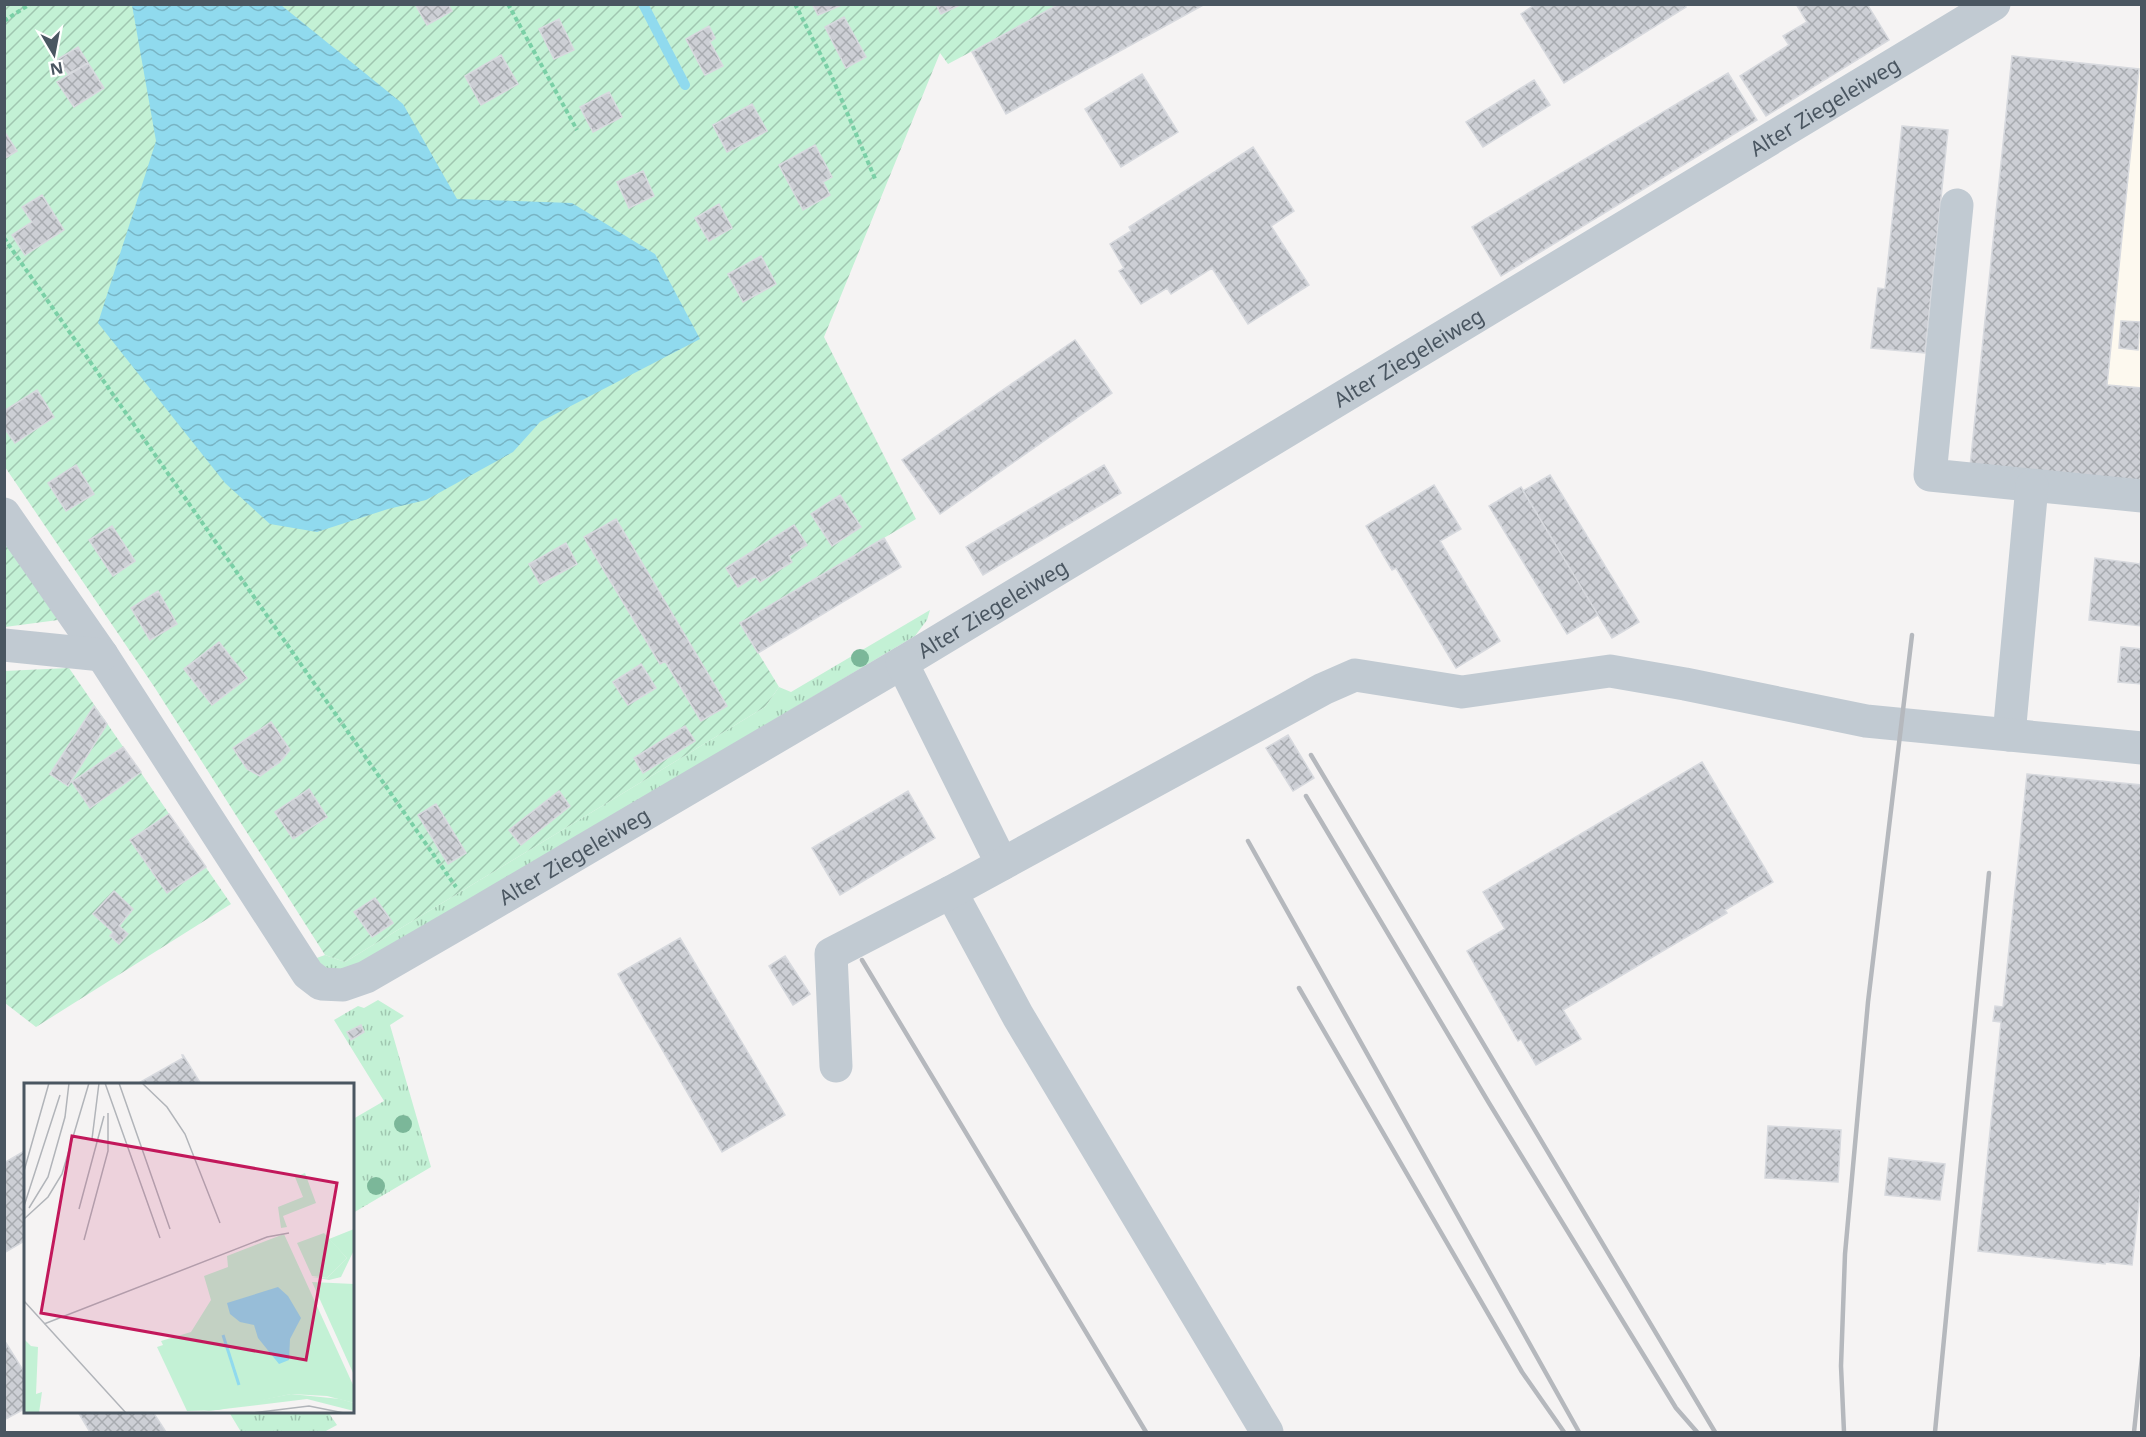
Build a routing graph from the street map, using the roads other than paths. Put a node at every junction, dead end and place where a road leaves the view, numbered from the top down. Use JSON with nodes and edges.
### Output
{"nodes":[{"id":1,"x":1994,"y":4,"type":"edge"},
{"id":2,"x":1958,"y":205,"type":"dead end"},
{"id":3,"x":2032,"y":486,"type":"junction"},
{"id":4,"x":2142,"y":496,"type":"edge"},
{"id":5,"x":4,"y":514,"type":"edge"},
{"id":6,"x":4,"y":645,"type":"edge"},
{"id":7,"x":102,"y":655,"type":"junction"},
{"id":8,"x":902,"y":663,"type":"junction"},
{"id":9,"x":2008,"y":735,"type":"junction"},
{"id":10,"x":2142,"y":748,"type":"edge"},
{"id":11,"x":1002,"y":864,"type":"junction"},
{"id":12,"x":951,"y":892,"type":"junction"},
{"id":13,"x":836,"y":1066,"type":"dead end"},
{"id":14,"x":1267,"y":1432,"type":"edge"}],
"edges":[{"from":1,"to":8,"type":"street","name":"Alter Ziegeleiweg"},
{"from":2,"to":3,"type":"street"},
{"from":3,"to":4,"type":"street"},
{"from":3,"to":9,"type":"street"},
{"from":5,"to":7,"type":"street","name":"Alter Ziegeleiweg"},
{"from":6,"to":7,"type":"street"},
{"from":7,"to":8,"type":"street","name":"Alter Ziegeleiweg"},
{"from":8,"to":11,"type":"street"},
{"from":9,"to":10,"type":"street"},
{"from":9,"to":11,"type":"street"},
{"from":11,"to":12,"type":"street"},
{"from":12,"to":13,"type":"street"},
{"from":12,"to":14,"type":"street"}]}
